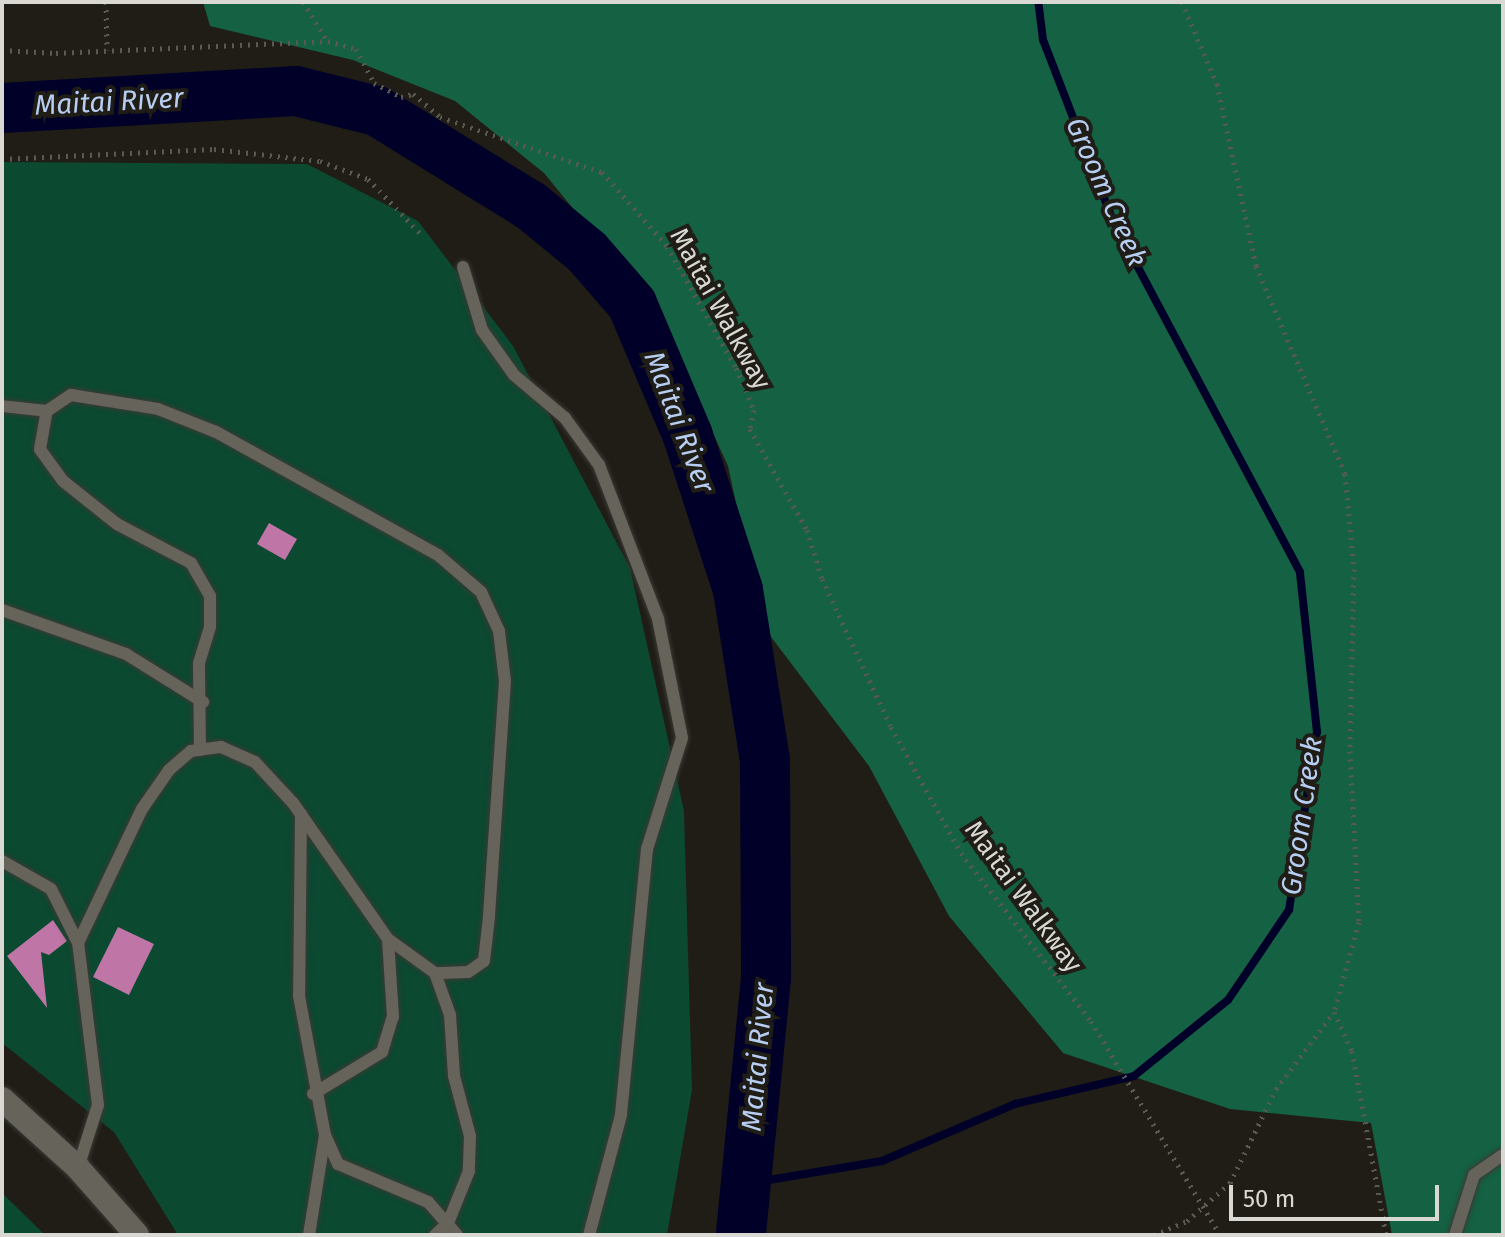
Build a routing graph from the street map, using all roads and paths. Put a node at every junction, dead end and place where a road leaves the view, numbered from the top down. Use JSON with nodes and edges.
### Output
{"nodes":[{"id":1,"x":106,"y":2,"type":"edge"},
{"id":2,"x":303,"y":2,"type":"edge"},
{"id":3,"x":1182,"y":2,"type":"edge"},
{"id":4,"x":328,"y":41,"type":"junction"},
{"id":5,"x":2,"y":50,"type":"edge"},
{"id":6,"x":107,"y":50,"type":"junction"},
{"id":7,"x":2,"y":159,"type":"edge"},
{"id":8,"x":420,"y":233,"type":"dead end"},
{"id":9,"x":463,"y":267,"type":"dead end"},
{"id":10,"x":2,"y":406,"type":"edge"},
{"id":11,"x":47,"y":411,"type":"junction"},
{"id":12,"x":2,"y":610,"type":"edge"},
{"id":13,"x":203,"y":702,"type":"junction"},
{"id":14,"x":200,"y":750,"type":"junction"},
{"id":15,"x":301,"y":814,"type":"junction"},
{"id":16,"x":2,"y":861,"type":"edge"},
{"id":17,"x":388,"y":939,"type":"junction"},
{"id":18,"x":78,"y":943,"type":"junction"},
{"id":19,"x":435,"y":973,"type":"junction"},
{"id":20,"x":1334,"y":1012,"type":"junction"},
{"id":21,"x":313,"y":1094,"type":"junction"},
{"id":22,"x":2,"y":1099,"type":"edge"},
{"id":23,"x":325,"y":1135,"type":"junction"},
{"id":24,"x":1503,"y":1155,"type":"edge"},
{"id":25,"x":78,"y":1168,"type":"junction"},
{"id":26,"x":1203,"y":1209,"type":"junction"},
{"id":27,"x":448,"y":1223,"type":"junction"},
{"id":28,"x":137,"y":1235,"type":"edge"},
{"id":29,"x":309,"y":1235,"type":"edge"},
{"id":30,"x":435,"y":1235,"type":"edge"},
{"id":31,"x":457,"y":1235,"type":"edge"},
{"id":32,"x":589,"y":1235,"type":"edge"},
{"id":33,"x":1154,"y":1235,"type":"edge"},
{"id":34,"x":1220,"y":1235,"type":"edge"},
{"id":35,"x":1386,"y":1235,"type":"edge"},
{"id":36,"x":1455,"y":1235,"type":"edge"}],
"edges":[{"from":1,"to":6,"type":"path"},
{"from":2,"to":4,"type":"path"},
{"from":3,"to":20,"type":"path"},
{"from":4,"to":6,"type":"path"},
{"from":4,"to":26,"type":"path","name":"Maitai Walkway"},
{"from":5,"to":6,"type":"path"},
{"from":7,"to":8,"type":"path"},
{"from":9,"to":32,"type":"lane"},
{"from":10,"to":11,"type":"lane"},
{"from":11,"to":13,"type":"lane"},
{"from":11,"to":19,"type":"lane"},
{"from":12,"to":13,"type":"lane"},
{"from":13,"to":14,"type":"lane"},
{"from":14,"to":15,"type":"lane"},
{"from":14,"to":18,"type":"lane"},
{"from":15,"to":17,"type":"lane"},
{"from":15,"to":21,"type":"lane"},
{"from":16,"to":18,"type":"lane"},
{"from":17,"to":19,"type":"lane"},
{"from":17,"to":21,"type":"lane"},
{"from":18,"to":25,"type":"lane"},
{"from":19,"to":27,"type":"lane"},
{"from":20,"to":26,"type":"path"},
{"from":20,"to":35,"type":"path"},
{"from":21,"to":23,"type":"lane"},
{"from":22,"to":25,"type":"street"},
{"from":23,"to":27,"type":"lane"},
{"from":23,"to":29,"type":"lane"},
{"from":24,"to":36,"type":"lane"},
{"from":25,"to":28,"type":"street"},
{"from":26,"to":33,"type":"path"},
{"from":26,"to":34,"type":"path","name":"Maitai Walkway"},
{"from":27,"to":30,"type":"lane"},
{"from":27,"to":31,"type":"lane"}]}
